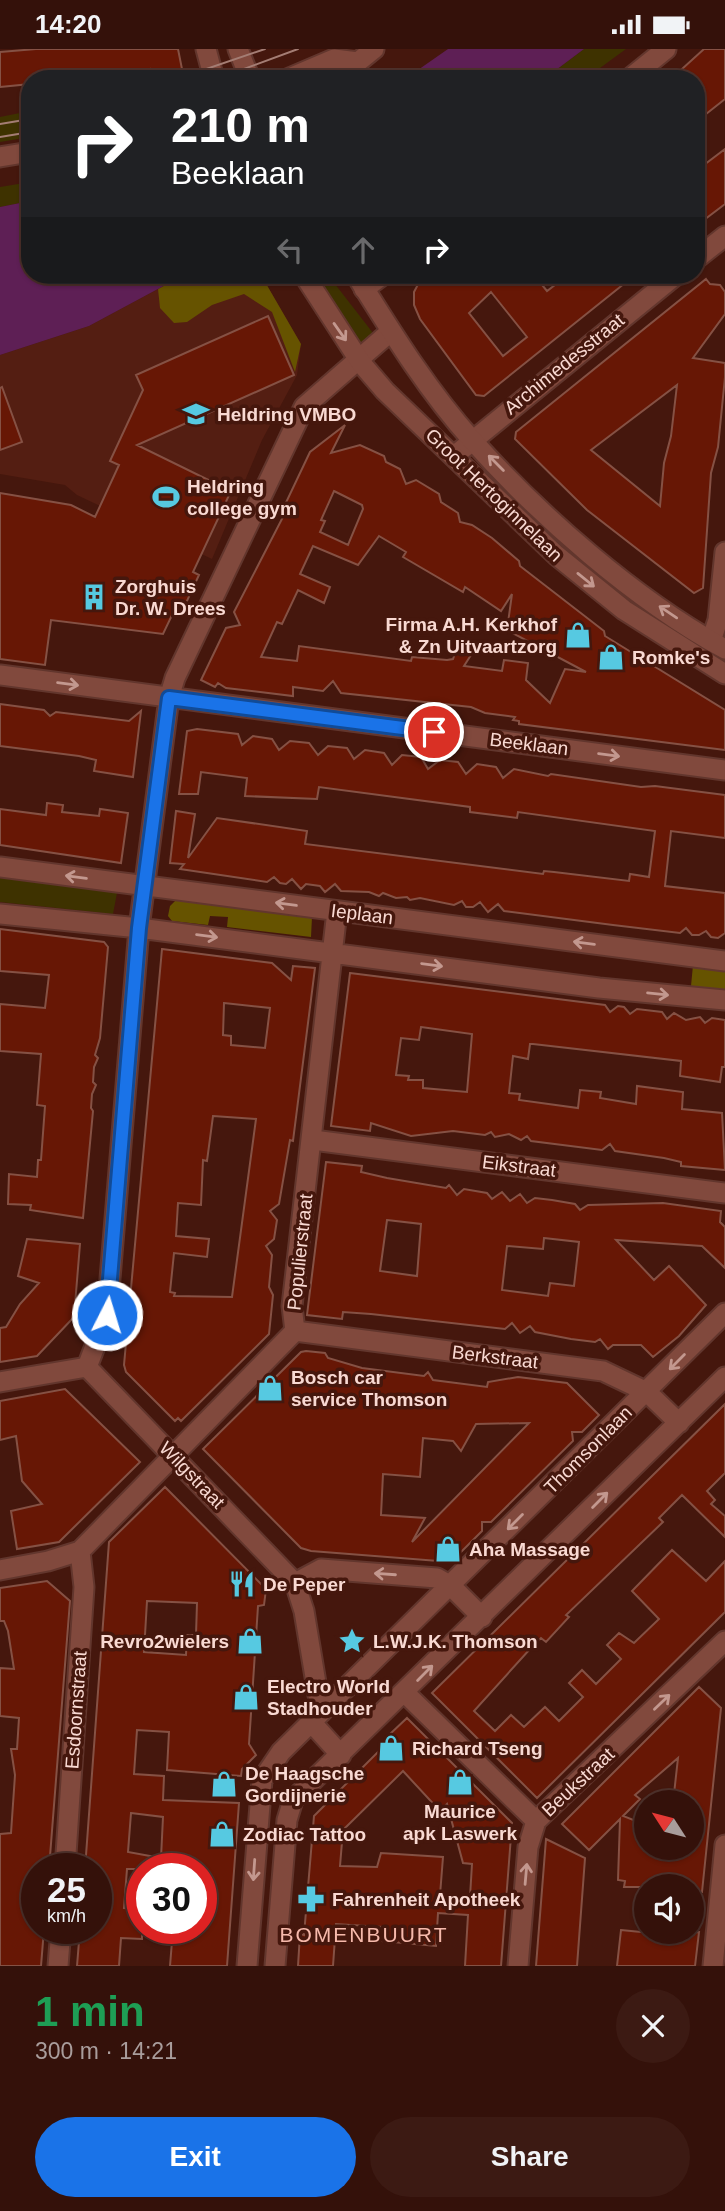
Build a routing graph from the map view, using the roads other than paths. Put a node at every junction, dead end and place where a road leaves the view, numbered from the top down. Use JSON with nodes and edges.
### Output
{"nodes":[{"id":1,"x":206,"y":49,"type":"edge"},
{"id":2,"x":238,"y":49,"type":"edge"},
{"id":3,"x":374,"y":49,"type":"edge"},
{"id":4,"x":666,"y":49,"type":"edge"},
{"id":5,"x":212,"y":70,"type":"edge"},
{"id":6,"x":246,"y":70,"type":"edge"},
{"id":7,"x":307,"y":70,"type":"edge"},
{"id":8,"x":640,"y":70,"type":"edge"},
{"id":9,"x":21,"y":154,"type":"edge"},
{"id":10,"x":0,"y":157,"type":"edge"},
{"id":11,"x":725,"y":236,"type":"edge"},
{"id":12,"x":705,"y":252,"type":"edge"},
{"id":13,"x":310,"y":284,"type":"edge"},
{"id":14,"x":361,"y":284,"type":"edge"},
{"id":15,"x":665,"y":284,"type":"edge"},
{"id":16,"x":390,"y":332,"type":"junction"},
{"id":17,"x":359,"y":359,"type":"junction"},
{"id":18,"x":471,"y":439,"type":"junction"},
{"id":19,"x":454,"y":456,"type":"junction"},
{"id":20,"x":725,"y":552,"type":"edge"},
{"id":21,"x":718,"y":645,"type":"edge"},
{"id":22,"x":725,"y":674,"type":"edge"},
{"id":23,"x":0,"y":675,"type":"edge"},
{"id":24,"x":169,"y":698,"type":"junction"},
{"id":25,"x":725,"y":770,"type":"edge"},
{"id":26,"x":0,"y":867,"type":"edge"},
{"id":27,"x":144,"y":885,"type":"junction"},
{"id":28,"x":337,"y":911,"type":"junction"},
{"id":29,"x":0,"y":915,"type":"edge"},
{"id":30,"x":139,"y":928,"type":"junction"},
{"id":31,"x":334,"y":951,"type":"junction"},
{"id":32,"x":725,"y":961,"type":"edge"},
{"id":33,"x":725,"y":1000,"type":"edge"},
{"id":34,"x":313,"y":1140,"type":"junction"},
{"id":35,"x":725,"y":1193,"type":"edge"},
{"id":36,"x":725,"y":1314,"type":"edge"},
{"id":37,"x":295,"y":1331,"type":"junction"},
{"id":38,"x":87,"y":1367,"type":"junction"},
{"id":39,"x":725,"y":1377,"type":"edge"},
{"id":40,"x":0,"y":1382,"type":"edge"},
{"id":41,"x":647,"y":1392,"type":"junction"},
{"id":42,"x":679,"y":1423,"type":"junction"},
{"id":43,"x":173,"y":1456,"type":"junction"},
{"id":44,"x":80,"y":1551,"type":"junction"},
{"id":45,"x":0,"y":1570,"type":"edge"},
{"id":46,"x":295,"y":1583,"type":"junction"},
{"id":47,"x":450,"y":1586,"type":"junction"},
{"id":48,"x":482,"y":1617,"type":"junction"},
{"id":49,"x":725,"y":1641,"type":"edge"},
{"id":50,"x":405,"y":1693,"type":"junction"},
{"id":51,"x":312,"y":1723,"type":"junction"},
{"id":52,"x":341,"y":1755,"type":"junction"},
{"id":53,"x":536,"y":1821,"type":"junction"},
{"id":54,"x":725,"y":1845,"type":"edge"},
{"id":55,"x":66,"y":1853,"type":"edge"},
{"id":56,"x":60,"y":1944,"type":"edge"},
{"id":57,"x":58,"y":1966,"type":"edge"},
{"id":58,"x":247,"y":1966,"type":"edge"},
{"id":59,"x":275,"y":1966,"type":"edge"},
{"id":60,"x":518,"y":1966,"type":"edge"},
{"id":61,"x":713,"y":1966,"type":"edge"}],
"edges":[{"from":1,"to":5,"type":"street"},
{"from":2,"to":6,"type":"street"},
{"from":3,"to":7,"type":"street"},
{"from":4,"to":8,"type":"street"},
{"from":9,"to":10,"type":"street"},
{"from":11,"to":12,"type":"street"},
{"from":13,"to":17,"type":"street","name":"Groot Hertoginnelaan","one_way":true},
{"from":14,"to":16,"type":"street","name":"Groot Hertoginnelaan"},
{"from":15,"to":18,"type":"street","name":"Archimedesstraat"},
{"from":16,"to":17,"type":"street"},
{"from":16,"to":18,"type":"street","name":"Groot Hertoginnelaan"},
{"from":17,"to":19,"type":"street","name":"Groot Hertoginnelaan"},
{"from":17,"to":24,"type":"street"},
{"from":18,"to":19,"type":"street","name":"Archimedesstraat"},
{"from":21,"to":18,"type":"street","name":"Groot Hertoginnelaan","one_way":true},
{"from":19,"to":22,"type":"street","name":"Groot Hertoginnelaan","one_way":true},
{"from":20,"to":21,"type":"street"},
{"from":23,"to":24,"type":"street","name":"Beeklaan","one_way":true},
{"from":24,"to":25,"type":"street","name":"Beeklaan","one_way":true},
{"from":24,"to":27,"type":"street"},
{"from":27,"to":26,"type":"street","name":"Ieplaan","one_way":true},
{"from":28,"to":27,"type":"street","name":"Ieplaan","one_way":true},
{"from":27,"to":30,"type":"street"},
{"from":28,"to":31,"type":"street","name":"Populierstraat"},
{"from":32,"to":28,"type":"street","name":"Ieplaan","one_way":true},
{"from":29,"to":30,"type":"street"},
{"from":30,"to":31,"type":"street","one_way":true},
{"from":30,"to":38,"type":"street"},
{"from":31,"to":33,"type":"street","one_way":true},
{"from":31,"to":34,"type":"street","name":"Populierstraat"},
{"from":34,"to":35,"type":"street","name":"Eikstraat"},
{"from":34,"to":37,"type":"street","name":"Populierstraat"},
{"from":36,"to":41,"type":"street","name":"Thomsonlaan","one_way":true},
{"from":37,"to":41,"type":"street","name":"Berkstraat"},
{"from":37,"to":43,"type":"street","name":"Populierstraat"},
{"from":38,"to":40,"type":"street"},
{"from":38,"to":43,"type":"street","name":"Wilgstraat"},
{"from":39,"to":42,"type":"street"},
{"from":41,"to":42,"type":"street","name":"Berkstraat"},
{"from":41,"to":47,"type":"street","name":"Thomsonlaan","one_way":true},
{"from":48,"to":42,"type":"street","one_way":true},
{"from":43,"to":44,"type":"street","name":"Populierstraat"},
{"from":43,"to":46,"type":"street","name":"Wilgstraat"},
{"from":44,"to":45,"type":"street","name":"Populierstraat"},
{"from":44,"to":55,"type":"street","name":"Esdoornstraat"},
{"from":47,"to":46,"type":"street","one_way":true},
{"from":46,"to":51,"type":"street"},
{"from":47,"to":48,"type":"street"},
{"from":47,"to":51,"type":"street","name":"Thomsonlaan"},
{"from":50,"to":48,"type":"street","one_way":true},
{"from":53,"to":49,"type":"street","name":"Beukstraat","one_way":true},
{"from":50,"to":52,"type":"street"},
{"from":50,"to":53,"type":"street"},
{"from":51,"to":52,"type":"street"},
{"from":51,"to":58,"type":"street","one_way":true},
{"from":52,"to":59,"type":"street"},
{"from":60,"to":53,"type":"street","name":"Beukstraat","one_way":true},
{"from":54,"to":61,"type":"street"},
{"from":56,"to":57,"type":"street"}]}
